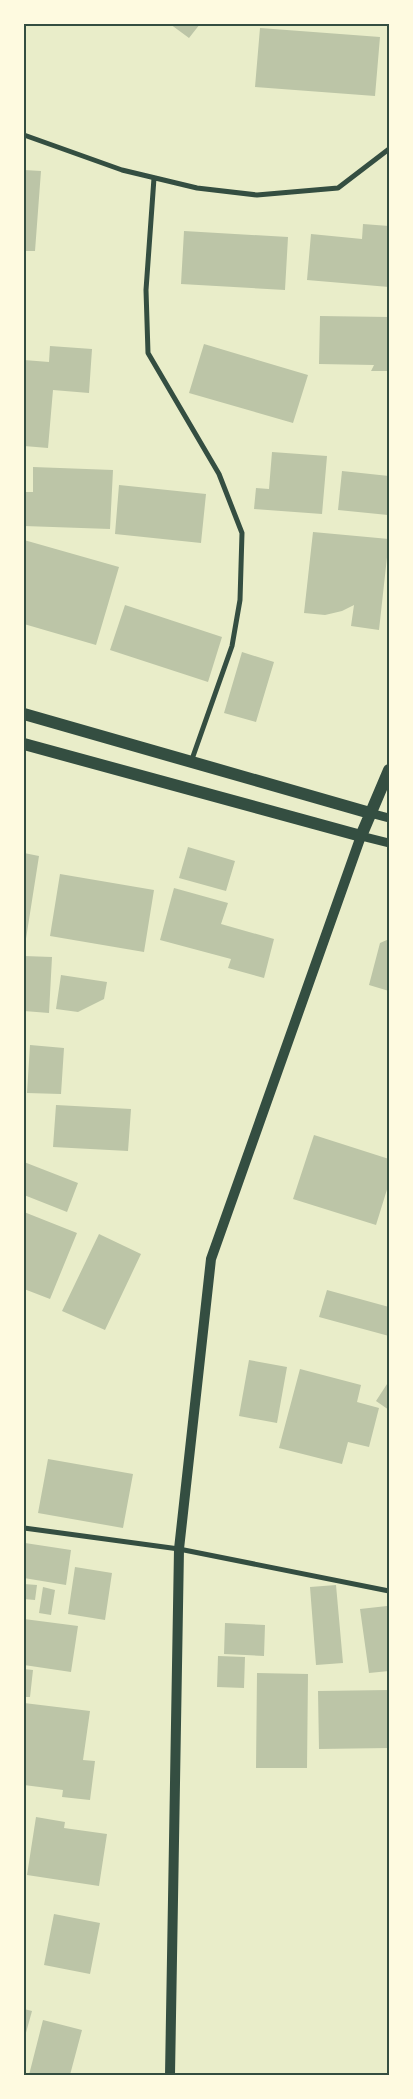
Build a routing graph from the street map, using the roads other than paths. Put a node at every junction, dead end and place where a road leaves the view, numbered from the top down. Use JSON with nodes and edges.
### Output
{"nodes":[{"id":1,"x":24,"y":135,"type":"edge"},
{"id":2,"x":389,"y":149,"type":"edge"},
{"id":3,"x":154,"y":178,"type":"junction"},
{"id":4,"x":24,"y":714,"type":"edge"},
{"id":5,"x":24,"y":744,"type":"edge"},
{"id":6,"x":191,"y":762,"type":"junction"},
{"id":7,"x":389,"y":770,"type":"edge"},
{"id":8,"x":370,"y":813,"type":"junction"},
{"id":9,"x":389,"y":818,"type":"edge"},
{"id":10,"x":361,"y":836,"type":"junction"},
{"id":11,"x":389,"y":843,"type":"edge"},
{"id":12,"x":24,"y":1528,"type":"edge"},
{"id":13,"x":179,"y":1548,"type":"junction"},
{"id":14,"x":389,"y":1591,"type":"edge"},
{"id":15,"x":170,"y":2075,"type":"edge"}],
"edges":[{"from":1,"to":3,"type":"street"},
{"from":2,"to":3,"type":"street"},
{"from":3,"to":6,"type":"street"},
{"from":4,"to":6,"type":"main road"},
{"from":5,"to":10,"type":"main road"},
{"from":6,"to":8,"type":"main road"},
{"from":7,"to":8,"type":"main road"},
{"from":8,"to":9,"type":"street"},
{"from":8,"to":10,"type":"main road"},
{"from":10,"to":11,"type":"street"},
{"from":10,"to":13,"type":"main road"},
{"from":12,"to":13,"type":"street"},
{"from":13,"to":14,"type":"street"},
{"from":13,"to":15,"type":"main road"}]}
